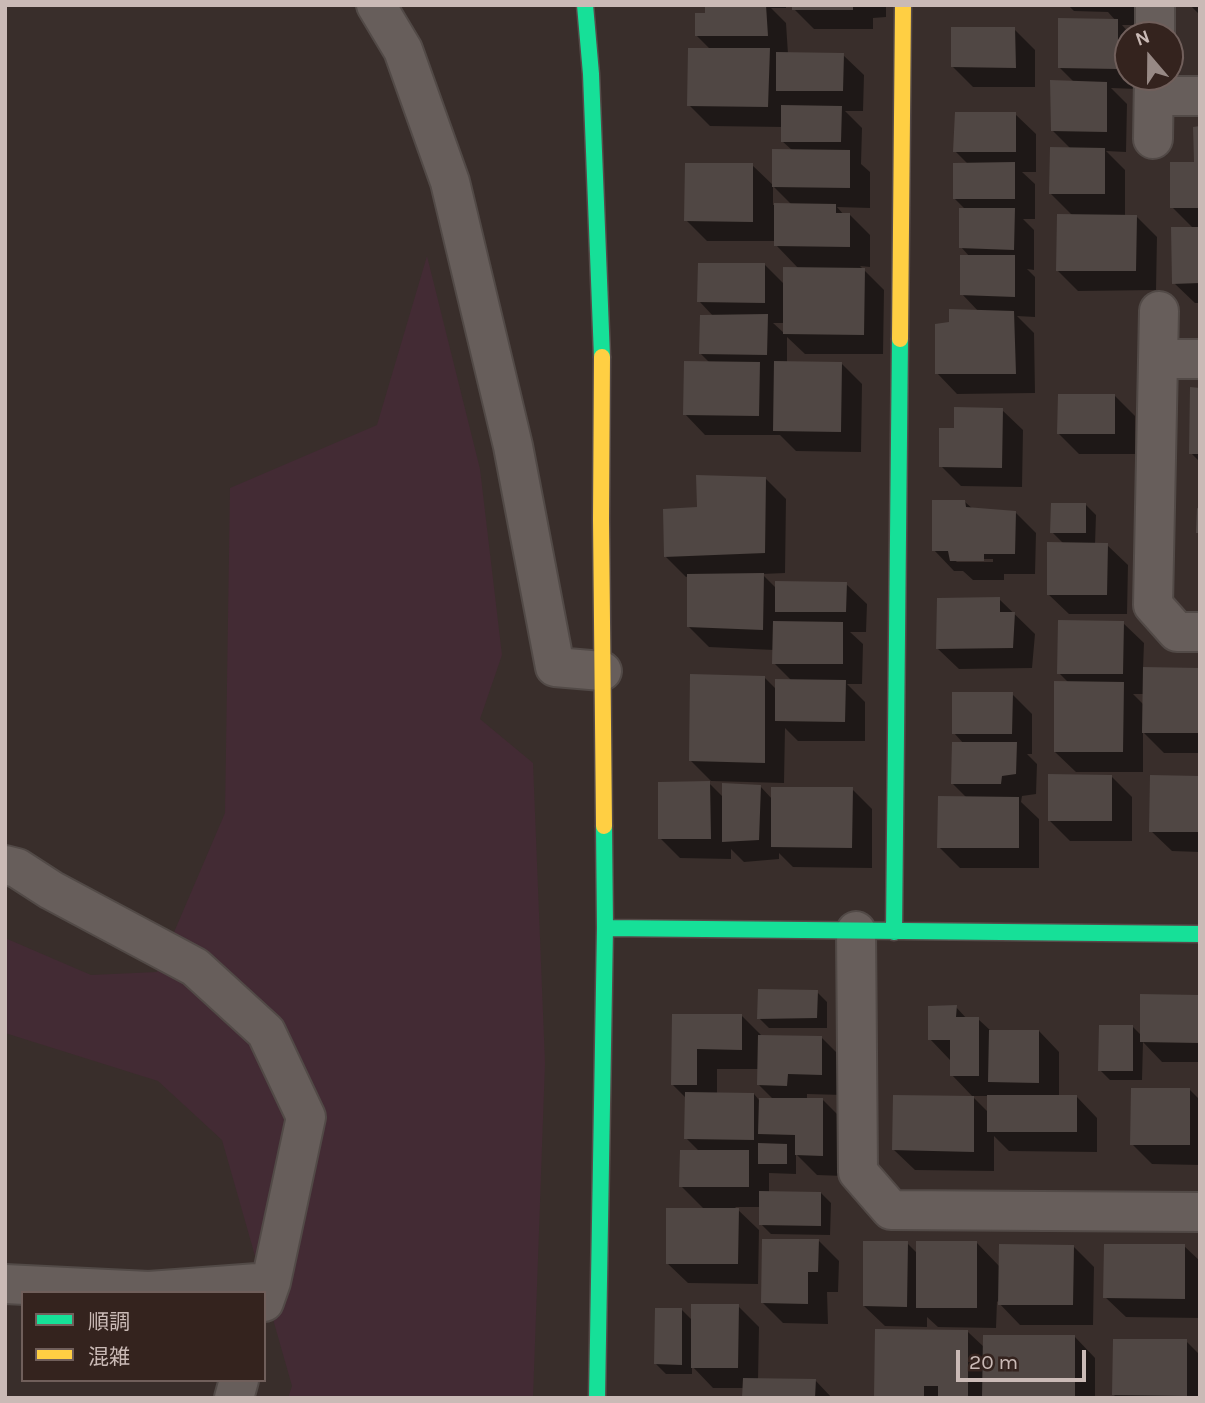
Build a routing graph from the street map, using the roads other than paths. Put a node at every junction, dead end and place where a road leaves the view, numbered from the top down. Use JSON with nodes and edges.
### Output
{"nodes":[{"id":1,"x":376,"y":5,"type":"edge"},
{"id":2,"x":585,"y":5,"type":"edge"},
{"id":3,"x":903,"y":5,"type":"edge"},
{"id":4,"x":1154,"y":91,"type":"edge"},
{"id":5,"x":1174,"y":91,"type":"edge"},
{"id":6,"x":1200,"y":96,"type":"edge"},
{"id":7,"x":1153,"y":139,"type":"dead end"},
{"id":8,"x":1159,"y":311,"type":"dead end"},
{"id":9,"x":1159,"y":359,"type":"junction"},
{"id":10,"x":1200,"y":359,"type":"edge"},
{"id":11,"x":1200,"y":632,"type":"edge"},
{"id":12,"x":602,"y":670,"type":"junction"},
{"id":13,"x":5,"y":865,"type":"edge"},
{"id":14,"x":605,"y":928,"type":"junction"},
{"id":15,"x":856,"y":931,"type":"junction"},
{"id":16,"x":894,"y":932,"type":"junction"},
{"id":17,"x":1200,"y":934,"type":"edge"},
{"id":18,"x":1200,"y":1212,"type":"edge"},
{"id":19,"x":5,"y":1284,"type":"edge"},
{"id":20,"x":149,"y":1291,"type":"edge"},
{"id":21,"x":267,"y":1292,"type":"edge"},
{"id":22,"x":597,"y":1398,"type":"edge"}],
"edges":[{"from":1,"to":12,"type":"street"},
{"from":2,"to":12,"type":"street"},
{"from":3,"to":16,"type":"street"},
{"from":4,"to":7,"type":"street"},
{"from":5,"to":6,"type":"street"},
{"from":8,"to":9,"type":"street"},
{"from":9,"to":10,"type":"street"},
{"from":9,"to":11,"type":"street"},
{"from":12,"to":14,"type":"street"},
{"from":13,"to":21,"type":"street"},
{"from":14,"to":15,"type":"street"},
{"from":14,"to":22,"type":"street"},
{"from":15,"to":16,"type":"street"},
{"from":15,"to":18,"type":"street"},
{"from":16,"to":17,"type":"street"},
{"from":19,"to":20,"type":"street"}]}
